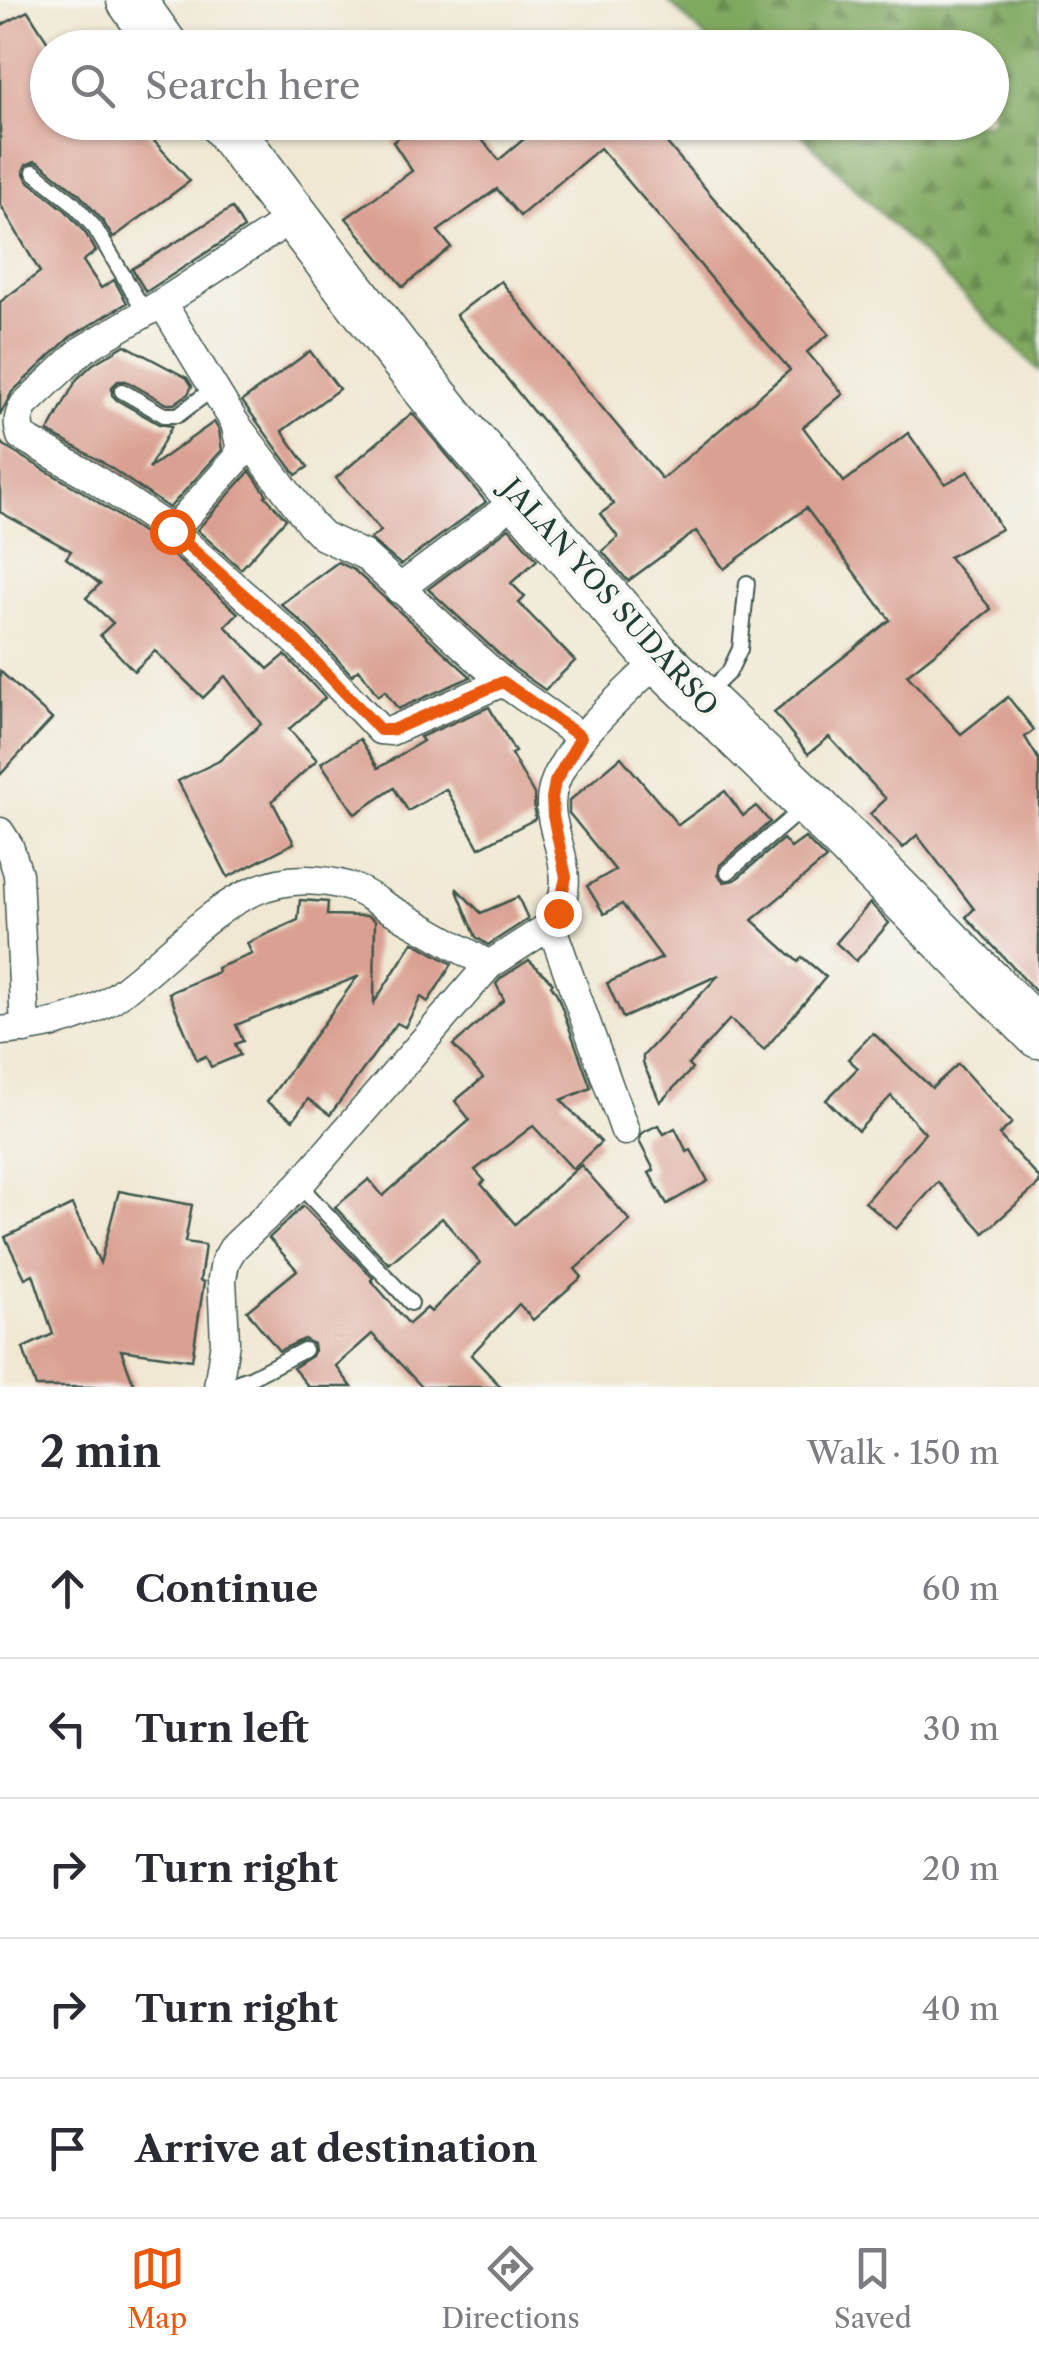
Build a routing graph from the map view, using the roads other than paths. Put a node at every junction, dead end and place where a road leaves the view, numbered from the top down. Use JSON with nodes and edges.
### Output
{"nodes":[{"id":1,"x":131,"y":0,"type":"edge"},
{"id":2,"x":152,"y":30,"type":"edge"},
{"id":3,"x":236,"y":140,"type":"edge"},
{"id":4,"x":34,"y":172,"type":"dead end"},
{"id":5,"x":294,"y":217,"type":"junction"},
{"id":6,"x":154,"y":307,"type":"junction"},
{"id":7,"x":214,"y":388,"type":"junction"},
{"id":8,"x":122,"y":391,"type":"dead end"},
{"id":9,"x":236,"y":423,"type":"junction"},
{"id":10,"x":9,"y":424,"type":"edge"},
{"id":11,"x":519,"y":499,"type":"junction"},
{"id":12,"x":172,"y":531,"type":"junction"},
{"id":13,"x":747,"y":583,"type":"dead end"},
{"id":14,"x":399,"y":589,"type":"junction"},
{"id":15,"x":659,"y":659,"type":"junction"},
{"id":16,"x":503,"y":682,"type":"junction"},
{"id":17,"x":701,"y":699,"type":"junction"},
{"id":18,"x":581,"y":737,"type":"junction"},
{"id":19,"x":809,"y":803,"type":"junction"},
{"id":20,"x":0,"y":832,"type":"edge"},
{"id":21,"x":728,"y":872,"type":"dead end"},
{"id":22,"x":550,"y":924,"type":"junction"},
{"id":23,"x":489,"y":965,"type":"junction"},
{"id":24,"x":12,"y":1030,"type":"edge"},
{"id":25,"x":1039,"y":1034,"type":"edge"},
{"id":26,"x":625,"y":1131,"type":"dead end"},
{"id":27,"x":299,"y":1185,"type":"junction"},
{"id":28,"x":411,"y":1303,"type":"dead end"},
{"id":29,"x":304,"y":1350,"type":"dead end"},
{"id":30,"x":221,"y":1387,"type":"edge"}],
"edges":[{"from":1,"to":2,"type":"highway"},
{"from":3,"to":5,"type":"highway","name":"JALAN YOS SUDARSO"},
{"from":4,"to":6,"type":"lane"},
{"from":5,"to":6,"type":"street"},
{"from":5,"to":11,"type":"highway","name":"JALAN YOS SUDARSO"},
{"from":6,"to":7,"type":"street"},
{"from":6,"to":10,"type":"street"},
{"from":7,"to":8,"type":"lane"},
{"from":7,"to":9,"type":"street"},
{"from":9,"to":12,"type":"street"},
{"from":9,"to":14,"type":"street"},
{"from":10,"to":12,"type":"street"},
{"from":11,"to":14,"type":"street"},
{"from":11,"to":15,"type":"highway","name":"JALAN YOS SUDARSO"},
{"from":12,"to":16,"type":"street"},
{"from":13,"to":17,"type":"lane"},
{"from":14,"to":16,"type":"street"},
{"from":15,"to":17,"type":"highway","name":"JALAN YOS SUDARSO"},
{"from":15,"to":18,"type":"street"},
{"from":16,"to":18,"type":"street"},
{"from":17,"to":19,"type":"highway","name":"JALAN YOS SUDARSO"},
{"from":18,"to":22,"type":"street"},
{"from":19,"to":21,"type":"lane"},
{"from":19,"to":25,"type":"highway","name":"JALAN YOS SUDARSO"},
{"from":20,"to":24,"type":"street"},
{"from":22,"to":23,"type":"street"},
{"from":22,"to":26,"type":"street"},
{"from":23,"to":24,"type":"street"},
{"from":23,"to":27,"type":"street"},
{"from":27,"to":28,"type":"lane"},
{"from":27,"to":30,"type":"street"},
{"from":29,"to":30,"type":"lane"}]}
